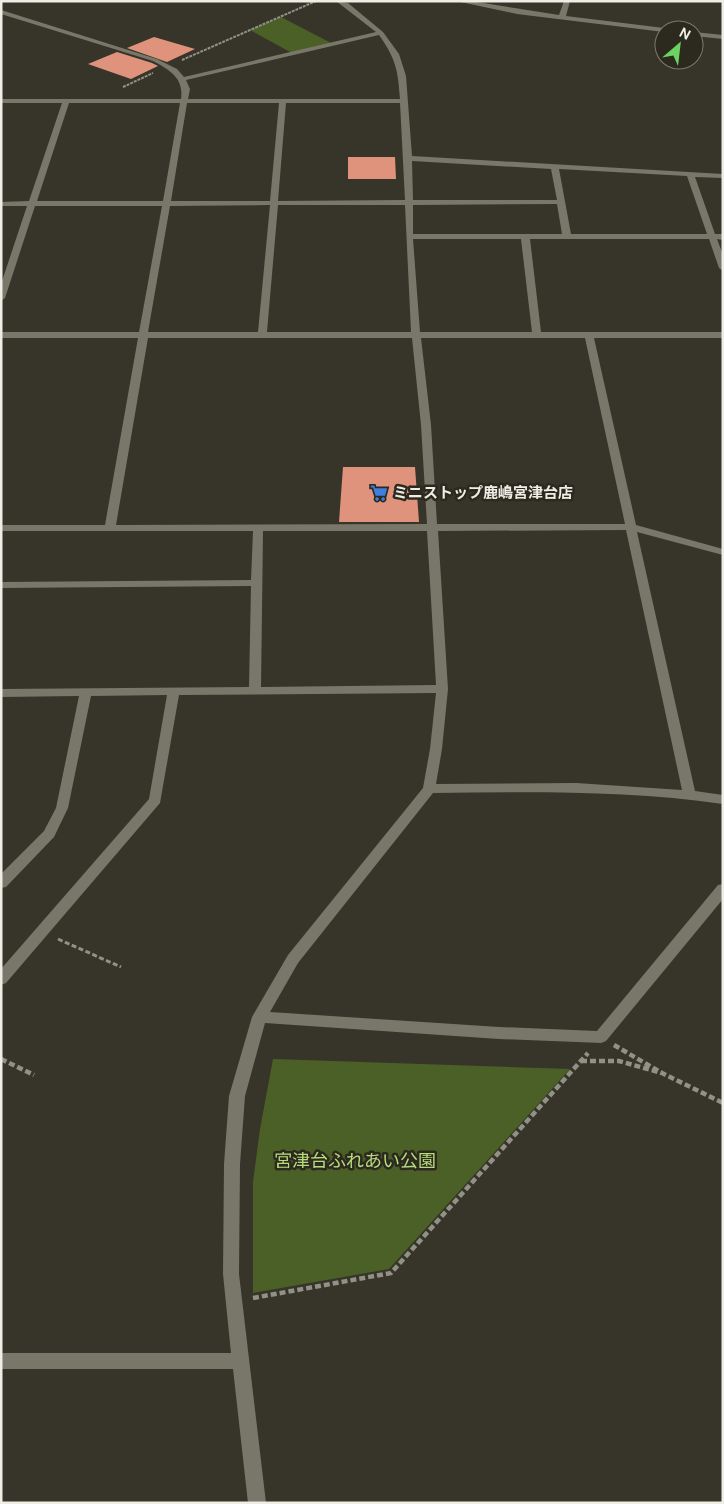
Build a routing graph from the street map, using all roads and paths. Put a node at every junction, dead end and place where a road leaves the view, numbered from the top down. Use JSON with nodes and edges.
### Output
{"nodes":[{"id":1,"x":316,"y":1,"type":"edge"},
{"id":2,"x":459,"y":1,"type":"edge"},
{"id":3,"x":567,"y":1,"type":"edge"},
{"id":4,"x":346,"y":2,"type":"edge"},
{"id":5,"x":1,"y":12,"type":"edge"},
{"id":6,"x":562,"y":17,"type":"junction"},
{"id":7,"x":654,"y":29,"type":"edge"},
{"id":8,"x":381,"y":33,"type":"junction"},
{"id":9,"x":704,"y":35,"type":"edge"},
{"id":10,"x":723,"y":37,"type":"edge"},
{"id":11,"x":167,"y":66,"type":"junction"},
{"id":12,"x":183,"y":79,"type":"junction"},
{"id":13,"x":404,"y":100,"type":"junction"},
{"id":14,"x":1,"y":101,"type":"edge"},
{"id":15,"x":66,"y":101,"type":"junction"},
{"id":16,"x":95,"y":101,"type":"junction"},
{"id":17,"x":186,"y":101,"type":"junction"},
{"id":18,"x":283,"y":101,"type":"junction"},
{"id":19,"x":408,"y":158,"type":"junction"},
{"id":20,"x":555,"y":167,"type":"junction"},
{"id":21,"x":690,"y":175,"type":"junction"},
{"id":22,"x":723,"y":176,"type":"edge"},
{"id":23,"x":274,"y":202,"type":"junction"},
{"id":24,"x":408,"y":202,"type":"junction"},
{"id":25,"x":561,"y":202,"type":"junction"},
{"id":26,"x":167,"y":203,"type":"junction"},
{"id":27,"x":1,"y":204,"type":"edge"},
{"id":28,"x":32,"y":204,"type":"junction"},
{"id":29,"x":409,"y":236,"type":"junction"},
{"id":30,"x":525,"y":236,"type":"junction"},
{"id":31,"x":567,"y":236,"type":"junction"},
{"id":32,"x":712,"y":237,"type":"junction"},
{"id":33,"x":723,"y":237,"type":"edge"},
{"id":34,"x":723,"y":268,"type":"edge"},
{"id":35,"x":1,"y":298,"type":"edge"},
{"id":36,"x":144,"y":334,"type":"junction"},
{"id":37,"x":262,"y":334,"type":"junction"},
{"id":38,"x":416,"y":334,"type":"junction"},
{"id":39,"x":537,"y":334,"type":"junction"},
{"id":40,"x":589,"y":334,"type":"junction"},
{"id":41,"x":1,"y":335,"type":"edge"},
{"id":42,"x":723,"y":335,"type":"edge"},
{"id":43,"x":431,"y":527,"type":"junction"},
{"id":44,"x":630,"y":527,"type":"junction"},
{"id":45,"x":1,"y":528,"type":"edge"},
{"id":46,"x":110,"y":528,"type":"junction"},
{"id":47,"x":258,"y":528,"type":"junction"},
{"id":48,"x":723,"y":552,"type":"edge"},
{"id":49,"x":257,"y":583,"type":"junction"},
{"id":50,"x":1,"y":585,"type":"edge"},
{"id":51,"x":442,"y":689,"type":"junction"},
{"id":52,"x":255,"y":691,"type":"junction"},
{"id":53,"x":174,"y":692,"type":"junction"},
{"id":54,"x":1,"y":693,"type":"edge"},
{"id":55,"x":86,"y":693,"type":"junction"},
{"id":56,"x":429,"y":789,"type":"junction"},
{"id":57,"x":689,"y":794,"type":"junction"},
{"id":58,"x":723,"y":800,"type":"edge"},
{"id":59,"x":1,"y":884,"type":"edge"},
{"id":60,"x":723,"y":888,"type":"edge"},
{"id":61,"x":41,"y":932,"type":"junction"},
{"id":62,"x":120,"y":967,"type":"dead end"},
{"id":63,"x":1,"y":979,"type":"edge"},
{"id":64,"x":259,"y":1017,"type":"junction"},
{"id":65,"x":601,"y":1036,"type":"junction"},
{"id":66,"x":1,"y":1059,"type":"edge"},
{"id":67,"x":581,"y":1061,"type":"junction"},
{"id":68,"x":662,"y":1073,"type":"junction"},
{"id":69,"x":34,"y":1075,"type":"dead end"},
{"id":70,"x":723,"y":1104,"type":"edge"},
{"id":71,"x":247,"y":1299,"type":"dead end"},
{"id":72,"x":1,"y":1361,"type":"edge"},
{"id":73,"x":242,"y":1361,"type":"junction"},
{"id":74,"x":257,"y":1503,"type":"edge"}],
"edges":[{"from":1,"to":11,"type":"path"},
{"from":2,"to":6,"type":"street"},
{"from":3,"to":6,"type":"street"},
{"from":4,"to":8,"type":"street"},
{"from":5,"to":11,"type":"street"},
{"from":6,"to":7,"type":"street"},
{"from":8,"to":12,"type":"street"},
{"from":8,"to":13,"type":"street"},
{"from":9,"to":10,"type":"street"},
{"from":11,"to":12,"type":"street"},
{"from":11,"to":16,"type":"path"},
{"from":12,"to":17,"type":"street"},
{"from":13,"to":18,"type":"street"},
{"from":13,"to":19,"type":"street"},
{"from":14,"to":15,"type":"street"},
{"from":15,"to":16,"type":"street"},
{"from":15,"to":28,"type":"street"},
{"from":16,"to":17,"type":"street"},
{"from":17,"to":18,"type":"street"},
{"from":17,"to":26,"type":"street"},
{"from":18,"to":23,"type":"street"},
{"from":19,"to":20,"type":"street"},
{"from":19,"to":24,"type":"street"},
{"from":20,"to":21,"type":"street"},
{"from":20,"to":25,"type":"street"},
{"from":21,"to":22,"type":"street"},
{"from":21,"to":32,"type":"street"},
{"from":23,"to":24,"type":"street"},
{"from":23,"to":26,"type":"street"},
{"from":23,"to":37,"type":"street"},
{"from":24,"to":25,"type":"street"},
{"from":24,"to":29,"type":"street"},
{"from":25,"to":31,"type":"street"},
{"from":26,"to":28,"type":"street"},
{"from":26,"to":36,"type":"street"},
{"from":27,"to":28,"type":"street"},
{"from":28,"to":35,"type":"street"},
{"from":29,"to":30,"type":"street"},
{"from":29,"to":38,"type":"street"},
{"from":30,"to":31,"type":"street"},
{"from":30,"to":39,"type":"street"},
{"from":31,"to":32,"type":"street"},
{"from":32,"to":33,"type":"street"},
{"from":32,"to":34,"type":"street"},
{"from":36,"to":37,"type":"street"},
{"from":36,"to":41,"type":"street"},
{"from":36,"to":46,"type":"street"},
{"from":37,"to":38,"type":"street"},
{"from":38,"to":39,"type":"street"},
{"from":38,"to":43,"type":"street"},
{"from":39,"to":40,"type":"street"},
{"from":40,"to":42,"type":"street"},
{"from":40,"to":44,"type":"street"},
{"from":43,"to":44,"type":"street"},
{"from":43,"to":47,"type":"street"},
{"from":43,"to":51,"type":"street"},
{"from":44,"to":48,"type":"street"},
{"from":44,"to":57,"type":"street"},
{"from":45,"to":46,"type":"street"},
{"from":46,"to":47,"type":"street"},
{"from":47,"to":49,"type":"street"},
{"from":49,"to":50,"type":"street"},
{"from":49,"to":52,"type":"street"},
{"from":51,"to":52,"type":"street"},
{"from":51,"to":56,"type":"street"},
{"from":52,"to":53,"type":"street"},
{"from":53,"to":55,"type":"street"},
{"from":53,"to":61,"type":"street"},
{"from":54,"to":55,"type":"street"},
{"from":55,"to":59,"type":"street"},
{"from":56,"to":57,"type":"street"},
{"from":56,"to":64,"type":"street"},
{"from":57,"to":58,"type":"street"},
{"from":60,"to":65,"type":"street"},
{"from":61,"to":62,"type":"path"},
{"from":61,"to":63,"type":"street"},
{"from":64,"to":65,"type":"street"},
{"from":64,"to":73,"type":"street"},
{"from":65,"to":67,"type":"path"},
{"from":65,"to":68,"type":"path"},
{"from":66,"to":69,"type":"path"},
{"from":67,"to":68,"type":"path"},
{"from":67,"to":71,"type":"path"},
{"from":68,"to":70,"type":"path"},
{"from":72,"to":73,"type":"street"},
{"from":73,"to":74,"type":"street"}]}
